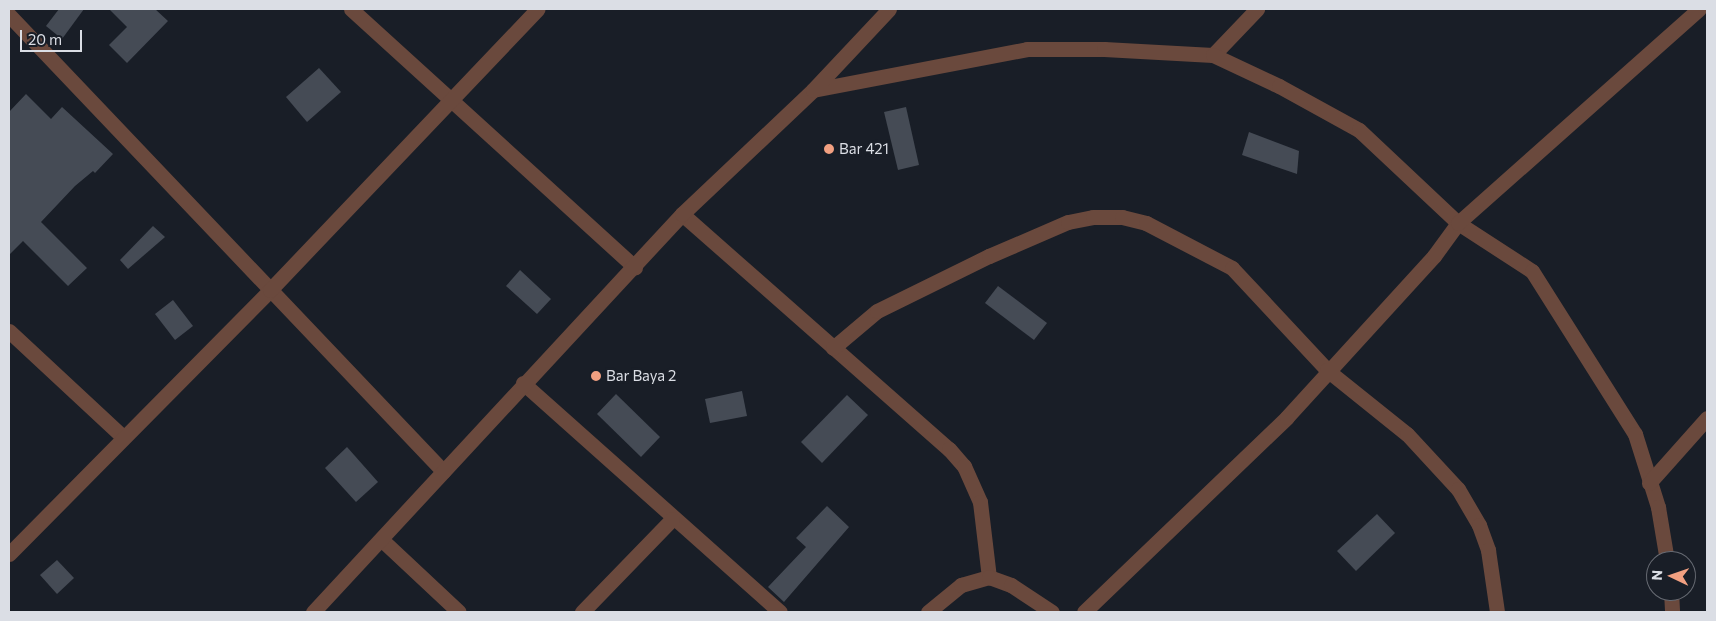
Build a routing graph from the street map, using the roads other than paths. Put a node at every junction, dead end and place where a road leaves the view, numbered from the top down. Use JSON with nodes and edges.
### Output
{"nodes":[{"id":1,"x":351,"y":9,"type":"edge"},
{"id":2,"x":538,"y":9,"type":"edge"},
{"id":3,"x":889,"y":9,"type":"edge"},
{"id":4,"x":1257,"y":9,"type":"edge"},
{"id":5,"x":1699,"y":9,"type":"edge"},
{"id":6,"x":9,"y":16,"type":"edge"},
{"id":7,"x":1213,"y":55,"type":"junction"},
{"id":8,"x":813,"y":90,"type":"junction"},
{"id":9,"x":452,"y":98,"type":"junction"},
{"id":10,"x":682,"y":214,"type":"junction"},
{"id":11,"x":1458,"y":223,"type":"junction"},
{"id":12,"x":635,"y":267,"type":"junction"},
{"id":13,"x":270,"y":290,"type":"junction"},
{"id":14,"x":9,"y":331,"type":"edge"},
{"id":15,"x":833,"y":348,"type":"junction"},
{"id":16,"x":1327,"y":370,"type":"junction"},
{"id":17,"x":523,"y":383,"type":"junction"},
{"id":18,"x":1707,"y":418,"type":"edge"},
{"id":19,"x":123,"y":437,"type":"junction"},
{"id":20,"x":444,"y":471,"type":"junction"},
{"id":21,"x":1649,"y":483,"type":"junction"},
{"id":22,"x":672,"y":519,"type":"junction"},
{"id":23,"x":382,"y":540,"type":"junction"},
{"id":24,"x":1665,"y":551,"type":"edge"},
{"id":25,"x":9,"y":554,"type":"edge"},
{"id":26,"x":989,"y":577,"type":"junction"},
{"id":27,"x":313,"y":612,"type":"edge"},
{"id":28,"x":459,"y":612,"type":"edge"},
{"id":29,"x":582,"y":612,"type":"edge"},
{"id":30,"x":780,"y":612,"type":"edge"},
{"id":31,"x":928,"y":612,"type":"edge"},
{"id":32,"x":1052,"y":612,"type":"edge"},
{"id":33,"x":1084,"y":612,"type":"edge"},
{"id":34,"x":1497,"y":612,"type":"edge"}],
"edges":[{"from":1,"to":9,"type":"street"},
{"from":2,"to":9,"type":"street"},
{"from":3,"to":8,"type":"street"},
{"from":4,"to":7,"type":"street"},
{"from":5,"to":11,"type":"street"},
{"from":6,"to":13,"type":"street"},
{"from":7,"to":8,"type":"street"},
{"from":7,"to":11,"type":"street"},
{"from":8,"to":10,"type":"street"},
{"from":9,"to":12,"type":"street"},
{"from":9,"to":13,"type":"street"},
{"from":10,"to":12,"type":"street"},
{"from":10,"to":15,"type":"street"},
{"from":11,"to":16,"type":"street"},
{"from":11,"to":21,"type":"street"},
{"from":12,"to":17,"type":"street"},
{"from":13,"to":19,"type":"street"},
{"from":13,"to":20,"type":"street"},
{"from":14,"to":19,"type":"street"},
{"from":15,"to":16,"type":"street"},
{"from":15,"to":26,"type":"street"},
{"from":16,"to":33,"type":"street"},
{"from":16,"to":34,"type":"street"},
{"from":17,"to":20,"type":"street"},
{"from":17,"to":22,"type":"street"},
{"from":18,"to":21,"type":"street"},
{"from":19,"to":25,"type":"street"},
{"from":20,"to":23,"type":"street"},
{"from":21,"to":24,"type":"street"},
{"from":22,"to":29,"type":"street"},
{"from":22,"to":30,"type":"street"},
{"from":23,"to":27,"type":"street"},
{"from":23,"to":28,"type":"street"},
{"from":26,"to":31,"type":"street"},
{"from":26,"to":32,"type":"street"}]}
